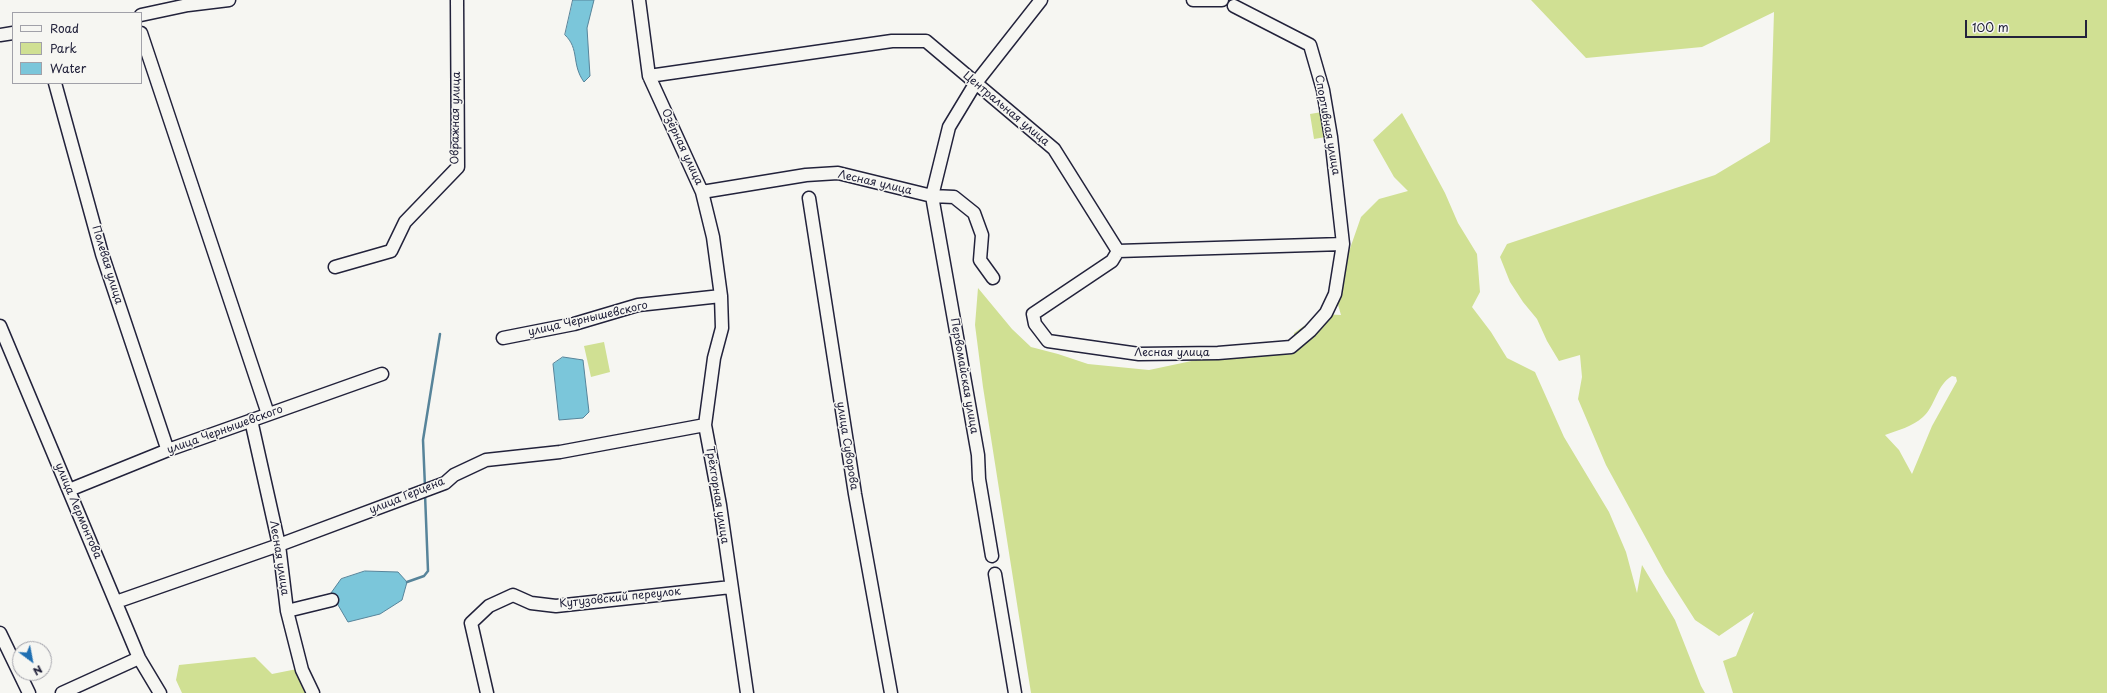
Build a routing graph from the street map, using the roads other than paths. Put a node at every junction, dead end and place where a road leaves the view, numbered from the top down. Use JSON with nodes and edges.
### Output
{"nodes":[{"id":1,"x":229,"y":0,"type":"edge"},
{"id":2,"x":457,"y":0,"type":"edge"},
{"id":3,"x":639,"y":0,"type":"edge"},
{"id":4,"x":1041,"y":0,"type":"edge"},
{"id":5,"x":1193,"y":0,"type":"edge"},
{"id":6,"x":1222,"y":0,"type":"edge"},
{"id":7,"x":188,"y":2,"type":"edge"},
{"id":8,"x":1234,"y":6,"type":"dead end"},
{"id":9,"x":142,"y":14,"type":"edge"},
{"id":10,"x":12,"y":33,"type":"edge"},
{"id":11,"x":0,"y":35,"type":"edge"},
{"id":12,"x":142,"y":36,"type":"edge"},
{"id":13,"x":650,"y":76,"type":"junction"},
{"id":14,"x":55,"y":84,"type":"edge"},
{"id":15,"x":975,"y":84,"type":"junction"},
{"id":16,"x":702,"y":192,"type":"junction"},
{"id":17,"x":932,"y":196,"type":"junction"},
{"id":18,"x":809,"y":198,"type":"dead end"},
{"id":19,"x":1343,"y":244,"type":"junction"},
{"id":20,"x":1118,"y":251,"type":"junction"},
{"id":21,"x":335,"y":267,"type":"dead end"},
{"id":22,"x":992,"y":278,"type":"dead end"},
{"id":23,"x":721,"y":296,"type":"junction"},
{"id":24,"x":0,"y":326,"type":"edge"},
{"id":25,"x":503,"y":338,"type":"dead end"},
{"id":26,"x":382,"y":374,"type":"dead end"},
{"id":27,"x":268,"y":414,"type":"junction"},
{"id":28,"x":252,"y":420,"type":"junction"},
{"id":29,"x":705,"y":425,"type":"junction"},
{"id":30,"x":166,"y":445,"type":"dead end"},
{"id":31,"x":70,"y":490,"type":"junction"},
{"id":32,"x":279,"y":545,"type":"junction"},
{"id":33,"x":992,"y":556,"type":"dead end"},
{"id":34,"x":995,"y":574,"type":"dead end"},
{"id":35,"x":731,"y":587,"type":"junction"},
{"id":36,"x":332,"y":600,"type":"dead end"},
{"id":37,"x":116,"y":602,"type":"junction"},
{"id":38,"x":287,"y":611,"type":"junction"},
{"id":39,"x":0,"y":633,"type":"edge"},
{"id":40,"x":139,"y":658,"type":"junction"},
{"id":41,"x":29,"y":693,"type":"edge"},
{"id":42,"x":62,"y":693,"type":"edge"},
{"id":43,"x":160,"y":693,"type":"edge"},
{"id":44,"x":313,"y":693,"type":"edge"},
{"id":45,"x":487,"y":693,"type":"edge"},
{"id":46,"x":747,"y":693,"type":"edge"},
{"id":47,"x":891,"y":693,"type":"edge"},
{"id":48,"x":1015,"y":693,"type":"edge"}],
"edges":[{"from":1,"to":7,"type":"street"},
{"from":2,"to":21,"type":"street","name":"Овражная улица"},
{"from":3,"to":13,"type":"street","name":"Озёрная улица"},
{"from":4,"to":15,"type":"street"},
{"from":5,"to":6,"type":"street"},
{"from":7,"to":9,"type":"street"},
{"from":8,"to":19,"type":"street","name":"Спортивная улица"},
{"from":10,"to":11,"type":"street"},
{"from":12,"to":27,"type":"street"},
{"from":13,"to":15,"type":"street","name":"Центральная улица"},
{"from":13,"to":16,"type":"street","name":"Озёрная улица"},
{"from":14,"to":30,"type":"street","name":"Полевая улица"},
{"from":15,"to":17,"type":"street"},
{"from":15,"to":20,"type":"street","name":"Центральная улица"},
{"from":16,"to":17,"type":"street","name":"Лесная улица"},
{"from":16,"to":23,"type":"street","name":"Озёрная улица"},
{"from":17,"to":22,"type":"street","name":"Лесная улица"},
{"from":17,"to":33,"type":"street","name":"Первомайская улица"},
{"from":18,"to":47,"type":"street","name":"улица Суворова"},
{"from":19,"to":20,"type":"street"},
{"from":19,"to":20,"type":"street","name":"Лесная улица"},
{"from":23,"to":25,"type":"street","name":"улица Чернышевского"},
{"from":23,"to":29,"type":"street","name":"Трёхгорная улица"},
{"from":24,"to":31,"type":"street","name":"улица Лермонтова"},
{"from":26,"to":27,"type":"street","name":"улица Чернышевского"},
{"from":27,"to":28,"type":"street","name":"улица Чернышевского"},
{"from":28,"to":31,"type":"street","name":"улица Чернышевского"},
{"from":28,"to":32,"type":"street","name":"Лесная улица"},
{"from":29,"to":32,"type":"street","name":"улица Герцена"},
{"from":29,"to":35,"type":"street","name":"Трёхгорная улица"},
{"from":31,"to":37,"type":"street","name":"улица Лермонтова"},
{"from":32,"to":37,"type":"street","name":"улица Герцена"},
{"from":32,"to":38,"type":"street","name":"Лесная улица"},
{"from":34,"to":48,"type":"street"},
{"from":35,"to":45,"type":"street","name":"Кутузовский переулок"},
{"from":35,"to":46,"type":"street","name":"Трёхгорная улица"},
{"from":36,"to":38,"type":"street"},
{"from":37,"to":40,"type":"street","name":"улица Лермонтова"},
{"from":38,"to":44,"type":"street","name":"Лесная улица"},
{"from":39,"to":41,"type":"street"},
{"from":40,"to":42,"type":"street"},
{"from":40,"to":43,"type":"street","name":"улица Лермонтова"}]}
